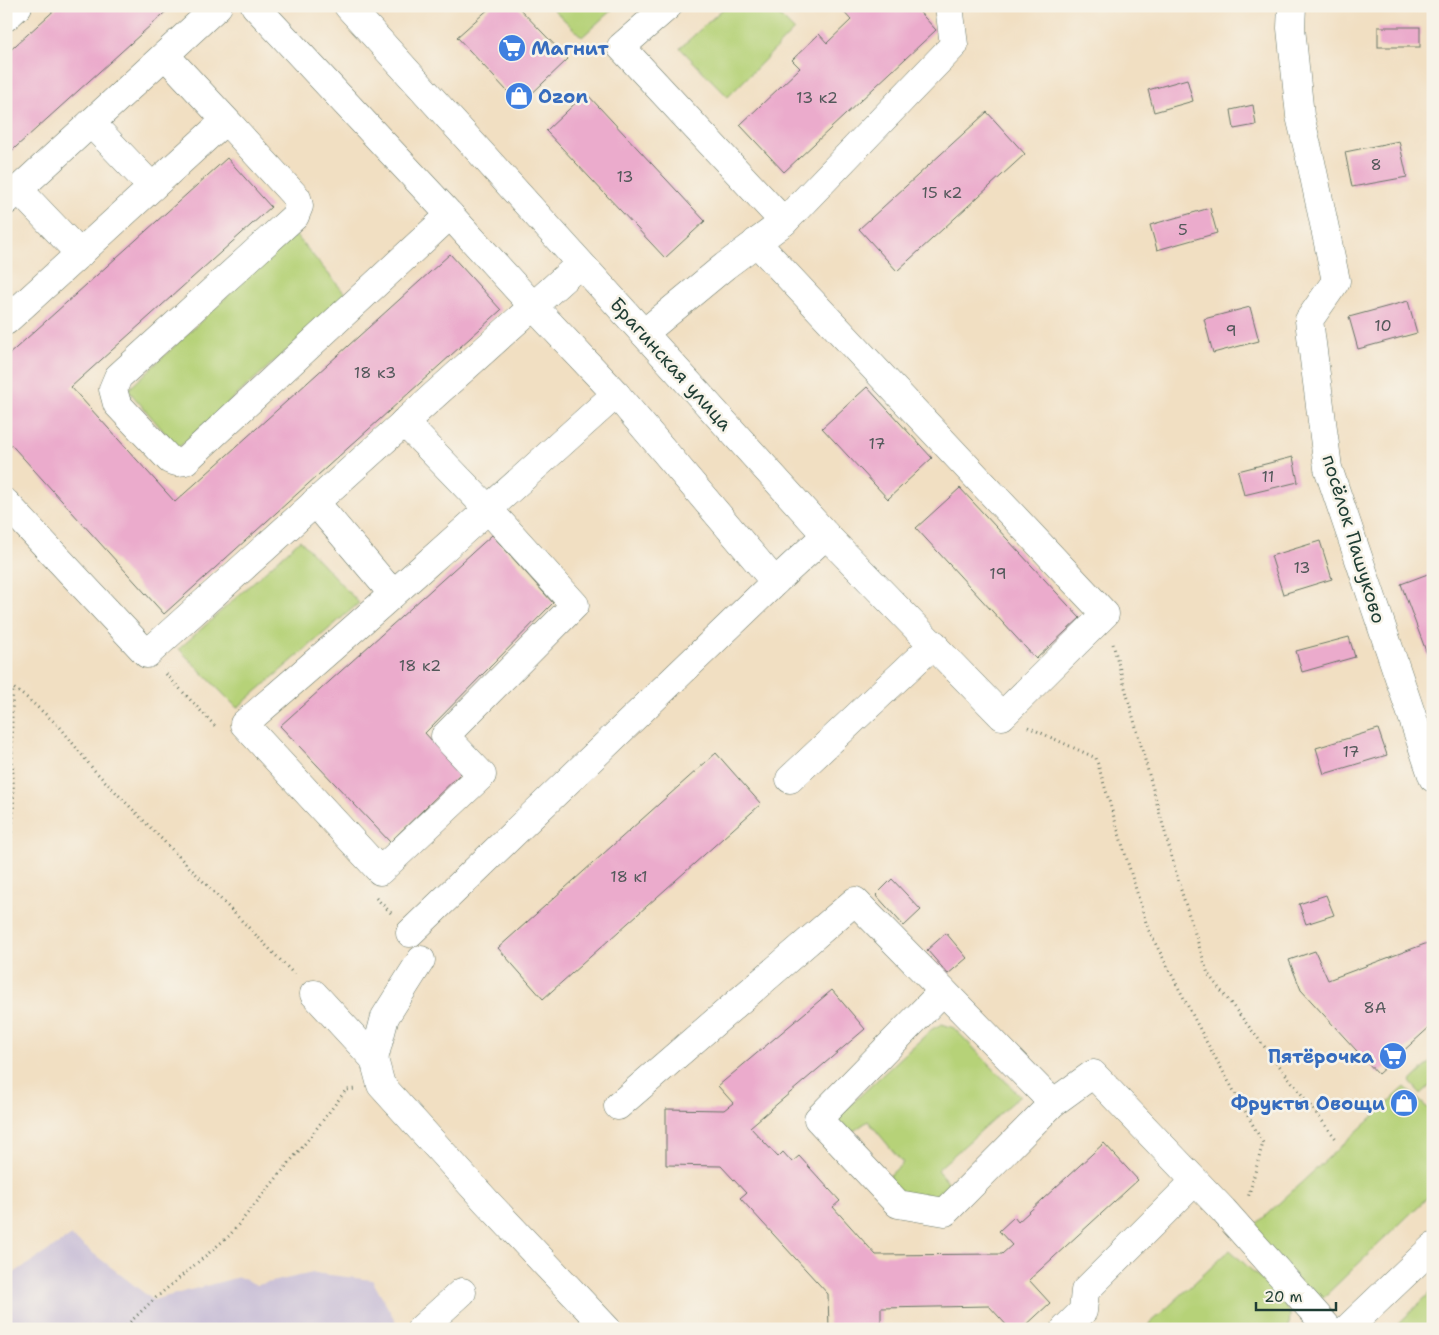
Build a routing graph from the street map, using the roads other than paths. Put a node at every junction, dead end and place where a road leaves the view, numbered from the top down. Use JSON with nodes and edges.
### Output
{"nodes":[{"id":1,"x":18,"y":6,"type":"edge"},
{"id":2,"x":218,"y":6,"type":"edge"},
{"id":3,"x":255,"y":6,"type":"edge"},
{"id":4,"x":348,"y":6,"type":"edge"},
{"id":5,"x":668,"y":6,"type":"edge"},
{"id":6,"x":949,"y":6,"type":"edge"},
{"id":7,"x":1292,"y":6,"type":"edge"},
{"id":8,"x":6,"y":18,"type":"edge"},
{"id":9,"x":164,"y":55,"type":"junction"},
{"id":10,"x":91,"y":123,"type":"junction"},
{"id":11,"x":233,"y":128,"type":"junction"},
{"id":12,"x":152,"y":188,"type":"junction"},
{"id":13,"x":12,"y":195,"type":"edge"},
{"id":14,"x":450,"y":215,"type":"junction"},
{"id":15,"x":784,"y":222,"type":"junction"},
{"id":16,"x":756,"y":242,"type":"junction"},
{"id":17,"x":80,"y":254,"type":"junction"},
{"id":18,"x":580,"y":264,"type":"junction"},
{"id":19,"x":533,"y":306,"type":"junction"},
{"id":20,"x":6,"y":320,"type":"edge"},
{"id":21,"x":644,"y":333,"type":"junction"},
{"id":22,"x":616,"y":394,"type":"junction"},
{"id":23,"x":404,"y":422,"type":"junction"},
{"id":24,"x":314,"y":502,"type":"junction"},
{"id":25,"x":6,"y":504,"type":"edge"},
{"id":26,"x":488,"y":509,"type":"junction"},
{"id":27,"x":826,"y":536,"type":"junction"},
{"id":28,"x":775,"y":582,"type":"junction"},
{"id":29,"x":393,"y":594,"type":"junction"},
{"id":30,"x":934,"y":644,"type":"junction"},
{"id":31,"x":1433,"y":778,"type":"edge"},
{"id":32,"x":790,"y":779,"type":"dead end"},
{"id":33,"x":410,"y":934,"type":"dead end"},
{"id":34,"x":421,"y":960,"type":"dead end"},
{"id":35,"x":943,"y":992,"type":"junction"},
{"id":36,"x":314,"y":994,"type":"road end"},
{"id":37,"x":378,"y":1072,"type":"junction"},
{"id":38,"x":1053,"y":1103,"type":"junction"},
{"id":39,"x":618,"y":1106,"type":"dead end"},
{"id":40,"x":1195,"y":1181,"type":"junction"},
{"id":41,"x":1433,"y":1246,"type":"edge"},
{"id":42,"x":462,"y":1292,"type":"dead end"},
{"id":43,"x":420,"y":1329,"type":"edge"},
{"id":44,"x":607,"y":1329,"type":"edge"},
{"id":45,"x":1065,"y":1329,"type":"edge"},
{"id":46,"x":1329,"y":1329,"type":"edge"},
{"id":47,"x":1347,"y":1329,"type":"edge"}],
"edges":[{"from":1,"to":8,"type":"street"},
{"from":2,"to":9,"type":"street"},
{"from":3,"to":14,"type":"street"},
{"from":4,"to":18,"type":"street","name":"Брагинская улица"},
{"from":5,"to":15,"type":"street"},
{"from":6,"to":15,"type":"street"},
{"from":7,"to":31,"type":"street","name":"посёлок Пашуково"},
{"from":9,"to":10,"type":"street"},
{"from":9,"to":11,"type":"street"},
{"from":10,"to":12,"type":"street"},
{"from":10,"to":13,"type":"street"},
{"from":11,"to":12,"type":"street"},
{"from":11,"to":14,"type":"street"},
{"from":12,"to":17,"type":"street"},
{"from":13,"to":17,"type":"street"},
{"from":14,"to":19,"type":"street"},
{"from":15,"to":16,"type":"street"},
{"from":16,"to":21,"type":"street"},
{"from":16,"to":30,"type":"street","name":"Брагинская улица"},
{"from":17,"to":20,"type":"street"},
{"from":18,"to":19,"type":"street"},
{"from":18,"to":21,"type":"street","name":"Брагинская улица"},
{"from":19,"to":22,"type":"street"},
{"from":19,"to":23,"type":"street"},
{"from":21,"to":27,"type":"street","name":"Брагинская улица"},
{"from":22,"to":26,"type":"street"},
{"from":22,"to":28,"type":"street"},
{"from":23,"to":24,"type":"street"},
{"from":23,"to":26,"type":"street"},
{"from":24,"to":25,"type":"street"},
{"from":24,"to":29,"type":"street"},
{"from":26,"to":29,"type":"street"},
{"from":26,"to":29,"type":"street"},
{"from":27,"to":28,"type":"street"},
{"from":27,"to":30,"type":"street","name":"Брагинская улица"},
{"from":28,"to":33,"type":"street"},
{"from":30,"to":32,"type":"street"},
{"from":34,"to":37,"type":"street"},
{"from":35,"to":38,"type":"street"},
{"from":35,"to":38,"type":"street"},
{"from":35,"to":39,"type":"street"},
{"from":36,"to":37,"type":"street"},
{"from":37,"to":44,"type":"street"},
{"from":38,"to":40,"type":"street"},
{"from":40,"to":45,"type":"street"},
{"from":40,"to":46,"type":"street"},
{"from":41,"to":47,"type":"street"},
{"from":42,"to":43,"type":"street"}]}
